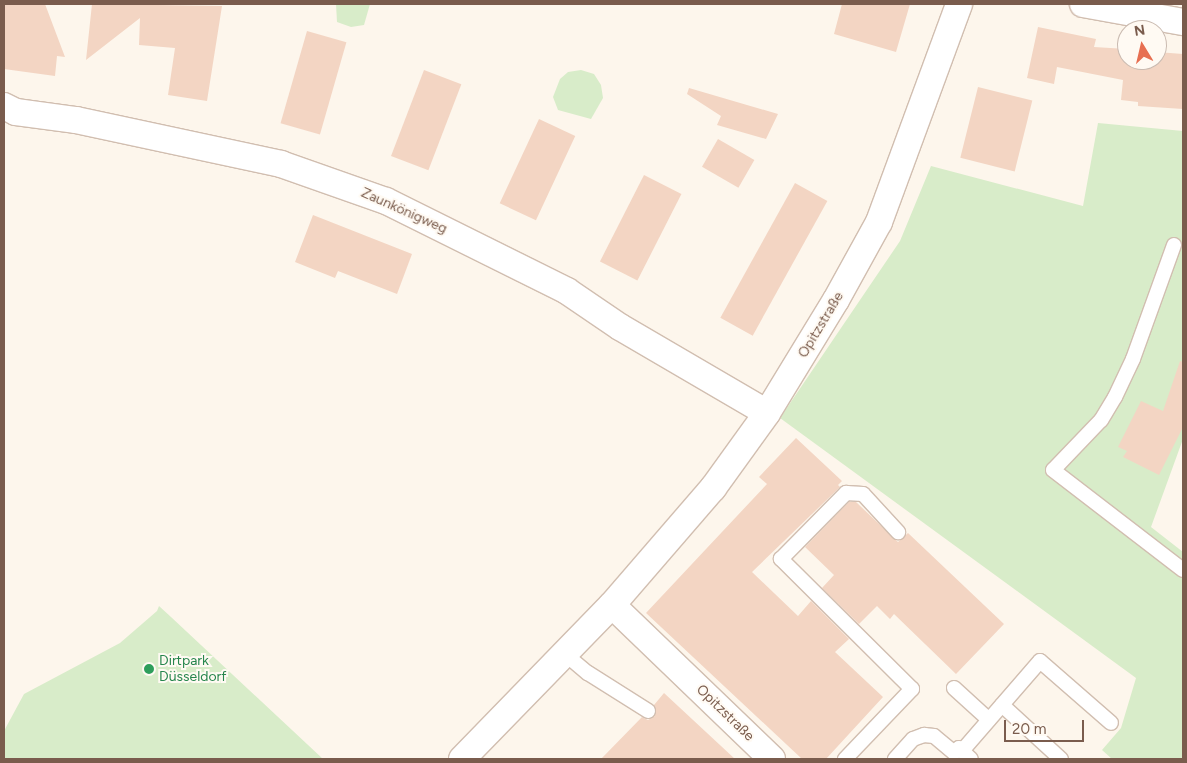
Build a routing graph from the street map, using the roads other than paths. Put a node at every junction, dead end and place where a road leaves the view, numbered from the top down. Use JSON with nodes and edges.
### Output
{"nodes":[{"id":1,"x":959,"y":4,"type":"edge"},
{"id":2,"x":1083,"y":4,"type":"edge"},
{"id":3,"x":1183,"y":22,"type":"edge"},
{"id":4,"x":4,"y":106,"type":"edge"},
{"id":5,"x":1174,"y":245,"type":"dead end"},
{"id":6,"x":767,"y":414,"type":"junction"},
{"id":7,"x":898,"y":532,"type":"dead end"},
{"id":8,"x":1183,"y":570,"type":"edge"},
{"id":9,"x":612,"y":605,"type":"junction"},
{"id":10,"x":564,"y":654,"type":"junction"},
{"id":11,"x":954,"y":688,"type":"dead end"},
{"id":12,"x":1002,"y":705,"type":"junction"},
{"id":13,"x":648,"y":711,"type":"dead end"},
{"id":14,"x":988,"y":720,"type":"junction"},
{"id":15,"x":1111,"y":723,"type":"dead end"},
{"id":16,"x":959,"y":756,"type":"edge"},
{"id":17,"x":462,"y":759,"type":"edge"},
{"id":18,"x":772,"y":759,"type":"edge"},
{"id":19,"x":845,"y":759,"type":"edge"},
{"id":20,"x":895,"y":759,"type":"edge"},
{"id":21,"x":1061,"y":759,"type":"edge"}],
"edges":[{"from":1,"to":6,"type":"street","name":"Opitzstraße"},
{"from":2,"to":3,"type":"street"},
{"from":4,"to":6,"type":"street","name":"Zaunkönigweg"},
{"from":5,"to":8,"type":"lane"},
{"from":6,"to":9,"type":"street","name":"Opitzstraße"},
{"from":7,"to":19,"type":"lane"},
{"from":9,"to":10,"type":"street","name":"Opitzstraße"},
{"from":9,"to":18,"type":"street","name":"Opitzstraße"},
{"from":10,"to":13,"type":"lane"},
{"from":10,"to":17,"type":"street","name":"Opitzstraße"},
{"from":11,"to":14,"type":"lane"},
{"from":12,"to":14,"type":"lane"},
{"from":12,"to":15,"type":"lane"},
{"from":12,"to":21,"type":"lane"},
{"from":14,"to":16,"type":"lane"},
{"from":16,"to":20,"type":"lane"}]}
